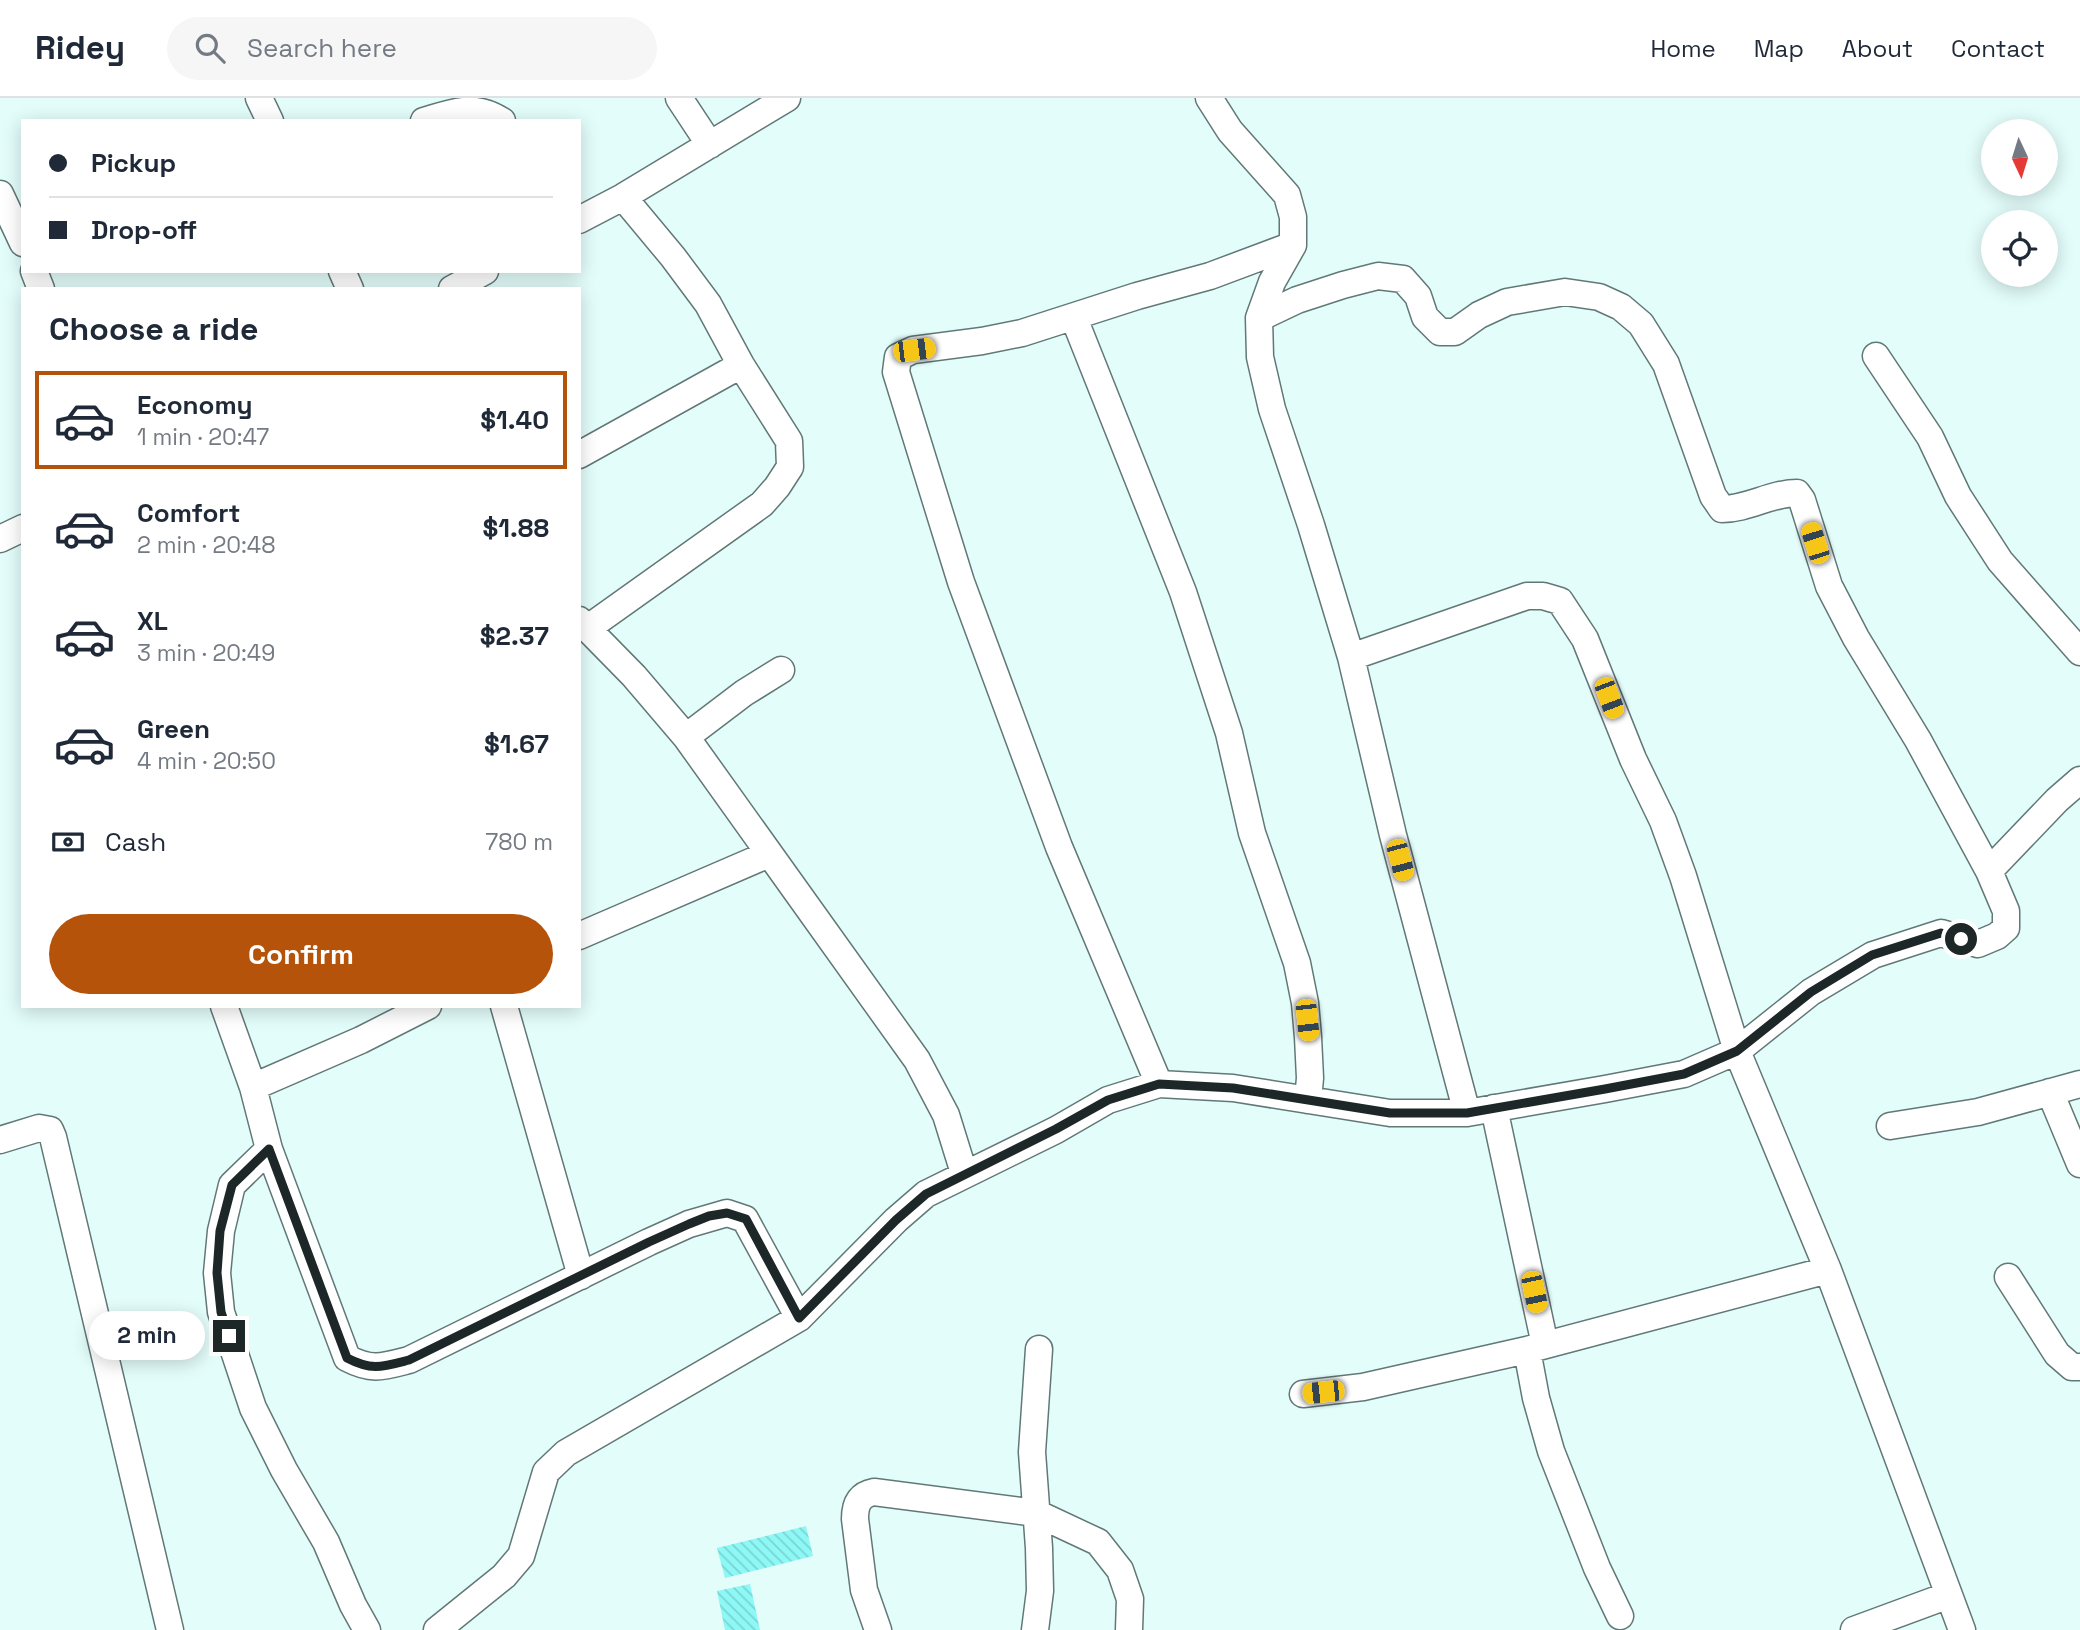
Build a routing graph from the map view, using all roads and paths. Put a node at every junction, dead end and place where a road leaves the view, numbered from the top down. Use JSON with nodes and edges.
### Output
{"nodes":[{"id":1,"x":259,"y":98,"type":"edge"},
{"id":2,"x":679,"y":98,"type":"edge"},
{"id":3,"x":787,"y":98,"type":"edge"},
{"id":4,"x":1209,"y":98,"type":"edge"},
{"id":5,"x":269,"y":119,"type":"edge"},
{"id":6,"x":431,"y":119,"type":"edge"},
{"id":7,"x":498,"y":119,"type":"edge"},
{"id":8,"x":710,"y":145,"type":"junction"},
{"id":9,"x":0,"y":194,"type":"edge"},
{"id":10,"x":623,"y":197,"type":"junction"},
{"id":11,"x":581,"y":219,"type":"edge"},
{"id":12,"x":21,"y":239,"type":"edge"},
{"id":13,"x":1293,"y":244,"type":"junction"},
{"id":14,"x":481,"y":273,"type":"edge"},
{"id":15,"x":456,"y":287,"type":"edge"},
{"id":16,"x":1074,"y":318,"type":"junction"},
{"id":17,"x":1259,"y":318,"type":"junction"},
{"id":18,"x":1876,"y":356,"type":"dead end"},
{"id":19,"x":741,"y":365,"type":"junction"},
{"id":20,"x":581,"y":453,"type":"edge"},
{"id":21,"x":21,"y":529,"type":"edge"},
{"id":22,"x":0,"y":539,"type":"edge"},
{"id":23,"x":584,"y":624,"type":"edge"},
{"id":24,"x":2080,"y":652,"type":"edge"},
{"id":25,"x":1352,"y":657,"type":"junction"},
{"id":26,"x":782,"y":670,"type":"dead end"},
{"id":27,"x":686,"y":737,"type":"junction"},
{"id":28,"x":2080,"y":780,"type":"edge"},
{"id":29,"x":769,"y":854,"type":"junction"},
{"id":30,"x":1990,"y":871,"type":"junction"},
{"id":31,"x":581,"y":935,"type":"edge"},
{"id":32,"x":225,"y":1008,"type":"edge"},
{"id":33,"x":424,"y":1008,"type":"edge"},
{"id":34,"x":505,"y":1008,"type":"edge"},
{"id":35,"x":1737,"y":1051,"type":"junction"},
{"id":36,"x":1159,"y":1084,"type":"junction"},
{"id":37,"x":2080,"y":1084,"type":"edge"},
{"id":38,"x":253,"y":1087,"type":"junction"},
{"id":39,"x":2050,"y":1092,"type":"junction"},
{"id":40,"x":1308,"y":1100,"type":"junction"},
{"id":41,"x":1494,"y":1108,"type":"junction"},
{"id":42,"x":1467,"y":1113,"type":"junction"},
{"id":43,"x":1889,"y":1126,"type":"dead end"},
{"id":44,"x":0,"y":1140,"type":"edge"},
{"id":45,"x":269,"y":1149,"type":"junction"},
{"id":46,"x":2080,"y":1164,"type":"edge"},
{"id":47,"x":964,"y":1173,"type":"junction"},
{"id":48,"x":1828,"y":1270,"type":"junction"},
{"id":49,"x":581,"y":1276,"type":"junction"},
{"id":50,"x":2008,"y":1277,"type":"dead end"},
{"id":51,"x":799,"y":1318,"type":"junction"},
{"id":52,"x":1536,"y":1348,"type":"junction"},
{"id":53,"x":1039,"y":1349,"type":"dead end"},
{"id":54,"x":2080,"y":1367,"type":"edge"},
{"id":55,"x":1303,"y":1394,"type":"dead end"},
{"id":56,"x":1035,"y":1513,"type":"junction"},
{"id":57,"x":1949,"y":1595,"type":"junction"},
{"id":58,"x":1620,"y":1616,"type":"dead end"},
{"id":59,"x":170,"y":1630,"type":"edge"},
{"id":60,"x":367,"y":1630,"type":"edge"},
{"id":61,"x":437,"y":1630,"type":"edge"},
{"id":62,"x":878,"y":1630,"type":"edge"},
{"id":63,"x":1035,"y":1630,"type":"edge"},
{"id":64,"x":1129,"y":1630,"type":"edge"},
{"id":65,"x":1854,"y":1630,"type":"edge"},
{"id":66,"x":1962,"y":1630,"type":"edge"}],
"edges":[{"from":1,"to":5,"type":"street"},
{"from":2,"to":8,"type":"street"},
{"from":3,"to":8,"type":"street"},
{"from":4,"to":13,"type":"street"},
{"from":6,"to":7,"type":"street"},
{"from":8,"to":10,"type":"street"},
{"from":9,"to":12,"type":"street"},
{"from":10,"to":11,"type":"street"},
{"from":10,"to":19,"type":"street"},
{"from":13,"to":16,"type":"street"},
{"from":13,"to":17,"type":"street"},
{"from":14,"to":15,"type":"street"},
{"from":16,"to":36,"type":"street"},
{"from":16,"to":40,"type":"street"},
{"from":17,"to":25,"type":"street"},
{"from":17,"to":30,"type":"street"},
{"from":18,"to":24,"type":"street"},
{"from":19,"to":20,"type":"street"},
{"from":19,"to":23,"type":"street"},
{"from":21,"to":22,"type":"street"},
{"from":23,"to":27,"type":"street"},
{"from":25,"to":35,"type":"street"},
{"from":25,"to":42,"type":"street"},
{"from":26,"to":27,"type":"street"},
{"from":27,"to":29,"type":"street"},
{"from":28,"to":30,"type":"street"},
{"from":29,"to":31,"type":"street"},
{"from":29,"to":47,"type":"street"},
{"from":30,"to":35,"type":"street"},
{"from":32,"to":38,"type":"street"},
{"from":33,"to":38,"type":"street"},
{"from":34,"to":49,"type":"street"},
{"from":35,"to":41,"type":"street"},
{"from":35,"to":48,"type":"street"},
{"from":36,"to":40,"type":"street"},
{"from":36,"to":47,"type":"street"},
{"from":37,"to":39,"type":"street"},
{"from":38,"to":45,"type":"street"},
{"from":39,"to":43,"type":"street"},
{"from":39,"to":46,"type":"street"},
{"from":40,"to":42,"type":"street"},
{"from":41,"to":42,"type":"street"},
{"from":41,"to":52,"type":"street"},
{"from":44,"to":59,"type":"street"},
{"from":45,"to":49,"type":"street"},
{"from":45,"to":60,"type":"street"},
{"from":47,"to":51,"type":"street"},
{"from":48,"to":52,"type":"street"},
{"from":48,"to":57,"type":"street"},
{"from":49,"to":51,"type":"street"},
{"from":50,"to":54,"type":"street"},
{"from":51,"to":61,"type":"street"},
{"from":52,"to":55,"type":"street"},
{"from":52,"to":58,"type":"street"},
{"from":53,"to":56,"type":"street"},
{"from":56,"to":62,"type":"street"},
{"from":56,"to":63,"type":"street"},
{"from":56,"to":64,"type":"street"},
{"from":57,"to":65,"type":"street"},
{"from":57,"to":66,"type":"street"}]}
